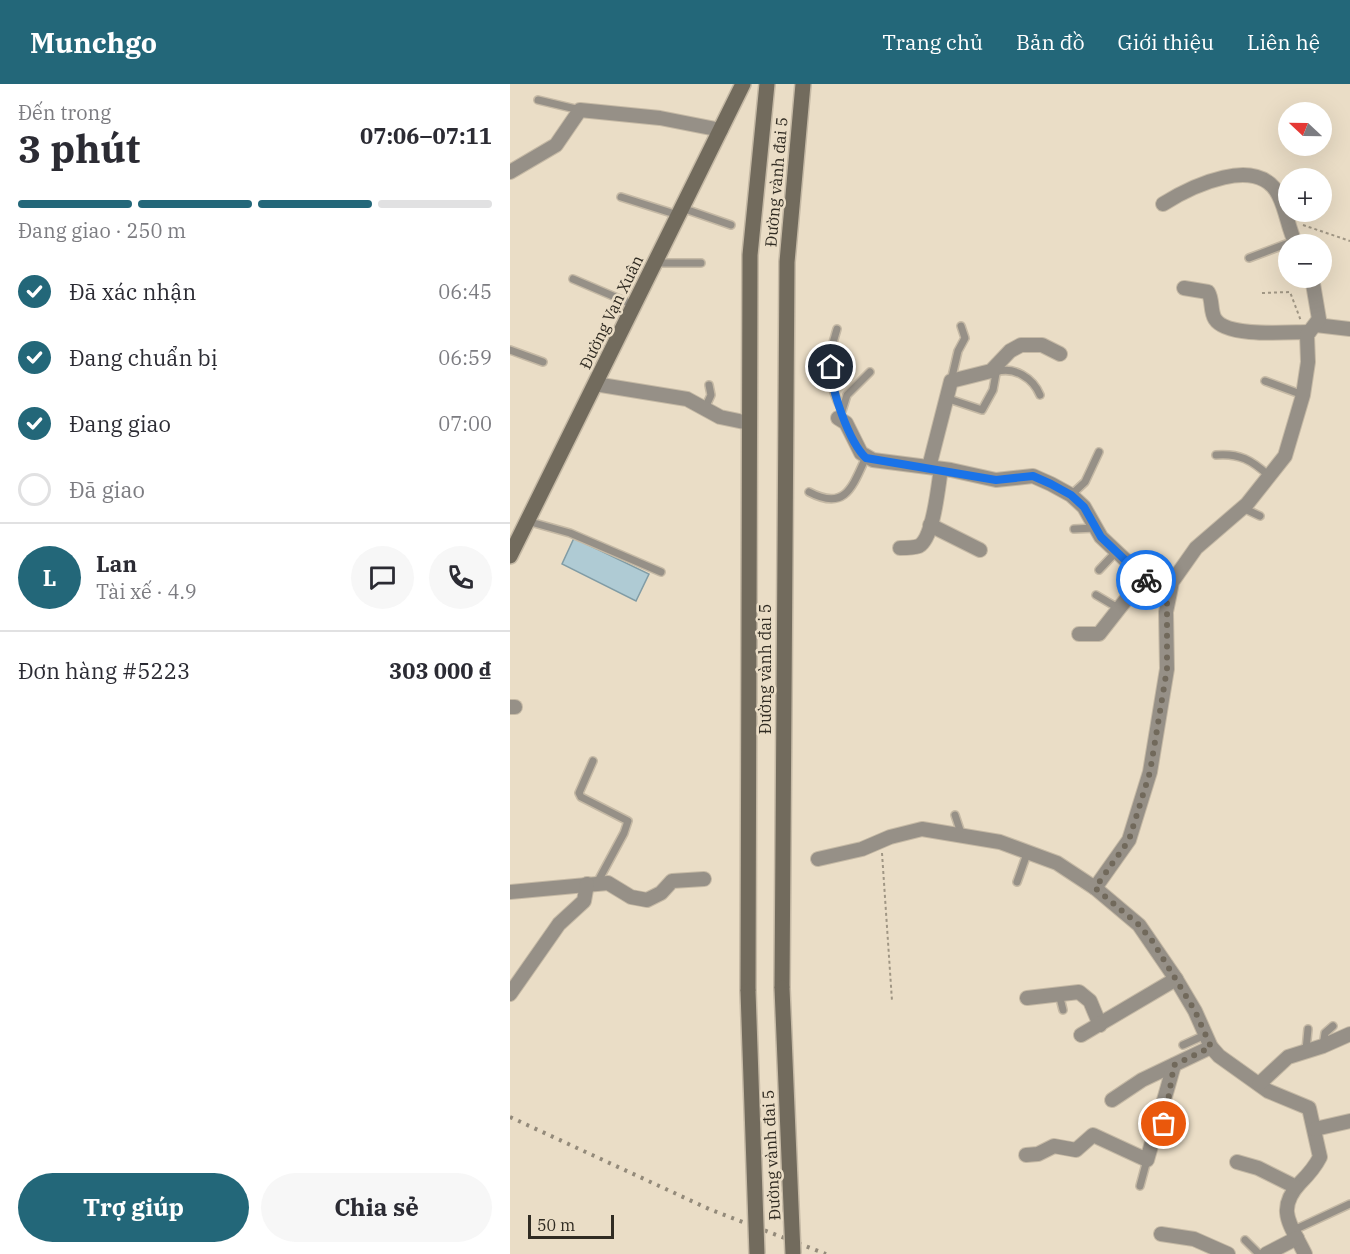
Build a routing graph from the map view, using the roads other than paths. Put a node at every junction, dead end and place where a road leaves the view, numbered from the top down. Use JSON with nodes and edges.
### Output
{"nodes":[{"id":1,"x":743,"y":84,"type":"edge"},
{"id":2,"x":767,"y":84,"type":"edge"},
{"id":3,"x":803,"y":84,"type":"edge"},
{"id":4,"x":538,"y":100,"type":"dead end"},
{"id":5,"x":580,"y":110,"type":"junction"},
{"id":6,"x":721,"y":130,"type":"junction"},
{"id":7,"x":510,"y":172,"type":"edge"},
{"id":8,"x":621,"y":197,"type":"dead end"},
{"id":9,"x":1163,"y":204,"type":"dead end"},
{"id":10,"x":680,"y":212,"type":"junction"},
{"id":11,"x":731,"y":225,"type":"dead end"},
{"id":12,"x":1292,"y":234,"type":"edge"},
{"id":13,"x":1278,"y":249,"type":"edge"},
{"id":14,"x":1249,"y":258,"type":"dead end"},
{"id":15,"x":655,"y":263,"type":"junction"},
{"id":16,"x":701,"y":263,"type":"dead end"},
{"id":17,"x":573,"y":279,"type":"dead end"},
{"id":18,"x":1184,"y":288,"type":"dead end"},
{"id":19,"x":1314,"y":288,"type":"edge"},
{"id":20,"x":634,"y":305,"type":"junction"},
{"id":21,"x":961,"y":326,"type":"dead end"},
{"id":22,"x":837,"y":329,"type":"dead end"},
{"id":23,"x":1310,"y":329,"type":"junction"},
{"id":24,"x":1350,"y":329,"type":"edge"},
{"id":25,"x":510,"y":350,"type":"edge"},
{"id":26,"x":1060,"y":354,"type":"dead end"},
{"id":27,"x":543,"y":362,"type":"dead end"},
{"id":28,"x":997,"y":369,"type":"junction"},
{"id":29,"x":870,"y":372,"type":"dead end"},
{"id":30,"x":951,"y":381,"type":"junction"},
{"id":31,"x":1265,"y":381,"type":"dead end"},
{"id":32,"x":595,"y":384,"type":"junction"},
{"id":33,"x":709,"y":386,"type":"dead end"},
{"id":34,"x":1040,"y":395,"type":"dead end"},
{"id":35,"x":1303,"y":395,"type":"junction"},
{"id":36,"x":946,"y":398,"type":"junction"},
{"id":37,"x":705,"y":408,"type":"junction"},
{"id":38,"x":841,"y":415,"type":"junction"},
{"id":39,"x":744,"y":422,"type":"dead end"},
{"id":40,"x":1099,"y":452,"type":"dead end"},
{"id":41,"x":1216,"y":455,"type":"dead end"},
{"id":42,"x":866,"y":458,"type":"junction"},
{"id":43,"x":935,"y":468,"type":"junction"},
{"id":44,"x":1269,"y":476,"type":"junction"},
{"id":45,"x":809,"y":492,"type":"dead end"},
{"id":46,"x":1071,"y":495,"type":"junction"},
{"id":47,"x":1243,"y":508,"type":"junction"},
{"id":48,"x":1260,"y":516,"type":"dead end"},
{"id":49,"x":527,"y":521,"type":"junction"},
{"id":50,"x":930,"y":525,"type":"junction"},
{"id":51,"x":1096,"y":528,"type":"junction"},
{"id":52,"x":1074,"y":529,"type":"dead end"},
{"id":53,"x":512,"y":547,"type":"edge"},
{"id":54,"x":900,"y":548,"type":"dead end"},
{"id":55,"x":980,"y":550,"type":"dead end"},
{"id":56,"x":1116,"y":552,"type":"junction"},
{"id":57,"x":1099,"y":570,"type":"dead end"},
{"id":58,"x":661,"y":572,"type":"dead end"},
{"id":59,"x":1146,"y":580,"type":"junction"},
{"id":60,"x":1096,"y":595,"type":"dead end"},
{"id":61,"x":1167,"y":600,"type":"junction"},
{"id":62,"x":1118,"y":608,"type":"junction"},
{"id":63,"x":1079,"y":634,"type":"dead end"},
{"id":64,"x":593,"y":761,"type":"dead end"},
{"id":65,"x":956,"y":815,"type":"dead end"},
{"id":66,"x":962,"y":836,"type":"junction"},
{"id":67,"x":1028,"y":851,"type":"junction"},
{"id":68,"x":818,"y":859,"type":"dead end"},
{"id":69,"x":704,"y":879,"type":"dead end"},
{"id":70,"x":1017,"y":882,"type":"dead end"},
{"id":71,"x":592,"y":884,"type":"junction"},
{"id":72,"x":1095,"y":888,"type":"junction"},
{"id":73,"x":510,"y":892,"type":"edge"},
{"id":74,"x":1176,"y":979,"type":"junction"},
{"id":75,"x":510,"y":994,"type":"edge"},
{"id":76,"x":1059,"y":994,"type":"junction"},
{"id":77,"x":1027,"y":998,"type":"dead end"},
{"id":78,"x":1063,"y":1010,"type":"dead end"},
{"id":79,"x":1100,"y":1025,"type":"junction"},
{"id":80,"x":1333,"y":1026,"type":"dead end"},
{"id":81,"x":1308,"y":1029,"type":"dead end"},
{"id":82,"x":1350,"y":1034,"type":"edge"},
{"id":83,"x":1081,"y":1035,"type":"dead end"},
{"id":84,"x":1208,"y":1041,"type":"junction"},
{"id":85,"x":1183,"y":1045,"type":"dead end"},
{"id":86,"x":1323,"y":1046,"type":"junction"},
{"id":87,"x":1306,"y":1050,"type":"junction"},
{"id":88,"x":1174,"y":1065,"type":"junction"},
{"id":89,"x":1169,"y":1084,"type":"junction"},
{"id":90,"x":1259,"y":1084,"type":"junction"},
{"id":91,"x":1112,"y":1100,"type":"dead end"},
{"id":92,"x":1350,"y":1121,"type":"edge"},
{"id":93,"x":1315,"y":1129,"type":"junction"},
{"id":94,"x":1166,"y":1135,"type":"dead end"},
{"id":95,"x":1026,"y":1155,"type":"dead end"},
{"id":96,"x":1147,"y":1160,"type":"junction"},
{"id":97,"x":1237,"y":1162,"type":"dead end"},
{"id":98,"x":1140,"y":1186,"type":"dead end"},
{"id":99,"x":1296,"y":1187,"type":"junction"},
{"id":100,"x":1350,"y":1204,"type":"edge"},
{"id":101,"x":1161,"y":1234,"type":"dead end"},
{"id":102,"x":1295,"y":1234,"type":"junction"},
{"id":103,"x":1245,"y":1240,"type":"dead end"},
{"id":104,"x":757,"y":1254,"type":"edge"},
{"id":105,"x":793,"y":1254,"type":"edge"},
{"id":106,"x":1228,"y":1254,"type":"edge"},
{"id":107,"x":1258,"y":1254,"type":"edge"},
{"id":108,"x":1266,"y":1254,"type":"edge"},
{"id":109,"x":1305,"y":1254,"type":"edge"}],
"edges":[{"from":1,"to":6,"type":"main road","name":"Đường Vạn Xuân"},
{"from":2,"to":104,"type":"main road","name":"Đường vành đai 5","bridge":true},
{"from":3,"to":105,"type":"main road","name":"Đường vành đai 5","bridge":true},
{"from":4,"to":5,"type":"lane"},
{"from":5,"to":6,"type":"street"},
{"from":5,"to":7,"type":"street"},
{"from":6,"to":10,"type":"main road","name":"Đường Vạn Xuân"},
{"from":8,"to":10,"type":"lane"},
{"from":9,"to":12,"type":"street"},
{"from":10,"to":11,"type":"lane"},
{"from":10,"to":15,"type":"main road","name":"Đường Vạn Xuân"},
{"from":13,"to":14,"type":"lane"},
{"from":15,"to":16,"type":"lane"},
{"from":15,"to":20,"type":"main road","name":"Đường Vạn Xuân"},
{"from":17,"to":20,"type":"lane"},
{"from":18,"to":23,"type":"street"},
{"from":19,"to":23,"type":"street"},
{"from":20,"to":32,"type":"main road","name":"Đường Vạn Xuân"},
{"from":21,"to":30,"type":"lane"},
{"from":22,"to":38,"type":"lane"},
{"from":23,"to":24,"type":"street"},
{"from":23,"to":35,"type":"street"},
{"from":25,"to":27,"type":"lane"},
{"from":26,"to":28,"type":"street"},
{"from":28,"to":30,"type":"street"},
{"from":28,"to":34,"type":"lane"},
{"from":28,"to":36,"type":"lane"},
{"from":29,"to":38,"type":"lane"},
{"from":30,"to":36,"type":"street"},
{"from":31,"to":35,"type":"lane"},
{"from":32,"to":37,"type":"street"},
{"from":32,"to":49,"type":"main road","name":"Đường Vạn Xuân"},
{"from":33,"to":37,"type":"lane"},
{"from":35,"to":44,"type":"street"},
{"from":36,"to":43,"type":"street"},
{"from":37,"to":39,"type":"street"},
{"from":38,"to":42,"type":"street"},
{"from":40,"to":46,"type":"lane"},
{"from":41,"to":44,"type":"lane"},
{"from":42,"to":43,"type":"street"},
{"from":42,"to":45,"type":"lane"},
{"from":43,"to":46,"type":"street"},
{"from":43,"to":50,"type":"street"},
{"from":44,"to":47,"type":"street"},
{"from":46,"to":51,"type":"street"},
{"from":47,"to":48,"type":"lane"},
{"from":47,"to":61,"type":"street"},
{"from":49,"to":53,"type":"main road","name":"Đường Vạn Xuân"},
{"from":49,"to":58,"type":"lane"},
{"from":50,"to":54,"type":"street"},
{"from":50,"to":55,"type":"street"},
{"from":51,"to":52,"type":"lane"},
{"from":51,"to":56,"type":"street"},
{"from":56,"to":57,"type":"lane"},
{"from":56,"to":59,"type":"street"},
{"from":59,"to":61,"type":"street"},
{"from":59,"to":62,"type":"street"},
{"from":60,"to":62,"type":"lane"},
{"from":61,"to":72,"type":"street"},
{"from":62,"to":63,"type":"street"},
{"from":64,"to":71,"type":"lane"},
{"from":65,"to":66,"type":"lane"},
{"from":66,"to":67,"type":"street"},
{"from":66,"to":68,"type":"street"},
{"from":67,"to":70,"type":"lane"},
{"from":67,"to":72,"type":"street"},
{"from":69,"to":71,"type":"street"},
{"from":71,"to":73,"type":"street"},
{"from":71,"to":75,"type":"street"},
{"from":72,"to":74,"type":"street"},
{"from":74,"to":79,"type":"street"},
{"from":74,"to":84,"type":"street"},
{"from":76,"to":77,"type":"street"},
{"from":76,"to":78,"type":"lane"},
{"from":76,"to":79,"type":"street"},
{"from":79,"to":83,"type":"street"},
{"from":80,"to":86,"type":"lane"},
{"from":81,"to":87,"type":"lane"},
{"from":82,"to":86,"type":"street"},
{"from":84,"to":85,"type":"lane"},
{"from":84,"to":88,"type":"street"},
{"from":84,"to":90,"type":"street"},
{"from":86,"to":87,"type":"street"},
{"from":87,"to":90,"type":"street"},
{"from":88,"to":89,"type":"street"},
{"from":88,"to":91,"type":"street"},
{"from":89,"to":94,"type":"lane"},
{"from":89,"to":96,"type":"street"},
{"from":90,"to":93,"type":"street"},
{"from":92,"to":93,"type":"street"},
{"from":93,"to":99,"type":"street"},
{"from":95,"to":96,"type":"street"},
{"from":96,"to":98,"type":"lane"},
{"from":97,"to":99,"type":"street"},
{"from":99,"to":102,"type":"street"},
{"from":100,"to":102,"type":"lane"},
{"from":101,"to":106,"type":"street"},
{"from":102,"to":108,"type":"street"},
{"from":102,"to":109,"type":"street"},
{"from":103,"to":107,"type":"lane"}]}
